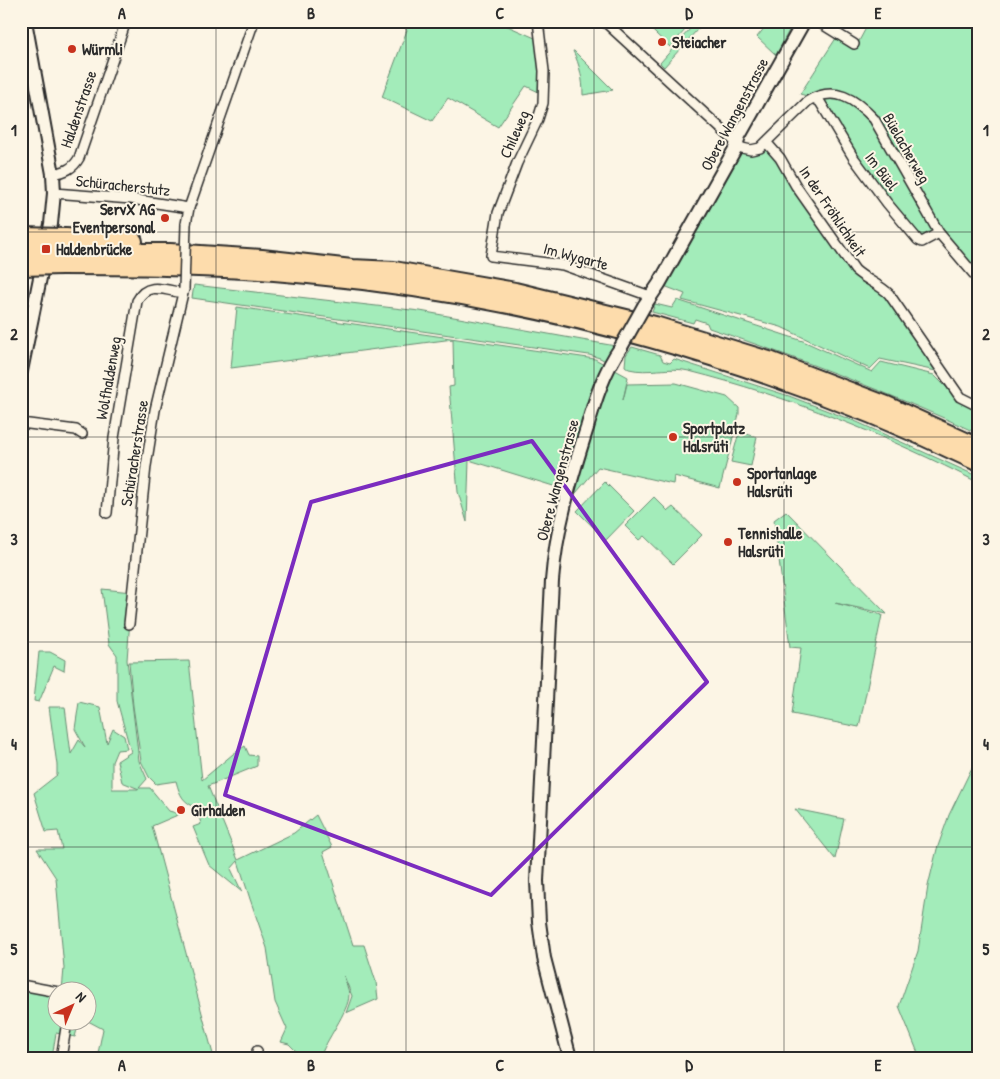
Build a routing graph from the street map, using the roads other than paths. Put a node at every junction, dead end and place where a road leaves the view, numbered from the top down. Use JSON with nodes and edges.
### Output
{"nodes":[{"id":1,"x":26,"y":21,"type":"edge"},
{"id":2,"x":126,"y":21,"type":"edge"},
{"id":3,"x":254,"y":21,"type":"edge"},
{"id":4,"x":538,"y":21,"type":"edge"},
{"id":5,"x":604,"y":21,"type":"edge"},
{"id":6,"x":804,"y":21,"type":"edge"},
{"id":7,"x":817,"y":21,"type":"edge"},
{"id":8,"x":854,"y":44,"type":"dead end"},
{"id":9,"x":35,"y":71,"type":"junction"},
{"id":10,"x":21,"y":72,"type":"edge"},
{"id":11,"x":814,"y":98,"type":"junction"},
{"id":12,"x":766,"y":142,"type":"junction"},
{"id":13,"x":736,"y":143,"type":"junction"},
{"id":14,"x":53,"y":174,"type":"junction"},
{"id":15,"x":54,"y":193,"type":"junction"},
{"id":16,"x":189,"y":208,"type":"junction"},
{"id":17,"x":939,"y":233,"type":"junction"},
{"id":18,"x":21,"y":236,"type":"edge"},
{"id":19,"x":63,"y":251,"type":"junction"},
{"id":20,"x":21,"y":252,"type":"edge"},
{"id":21,"x":491,"y":256,"type":"joint"},
{"id":22,"x":21,"y":267,"type":"edge"},
{"id":23,"x":394,"y":270,"type":"junction"},
{"id":24,"x":979,"y":280,"type":"edge"},
{"id":25,"x":183,"y":291,"type":"junction"},
{"id":26,"x":647,"y":301,"type":"junction"},
{"id":27,"x":21,"y":371,"type":"edge"},
{"id":28,"x":974,"y":404,"type":"dead end"},
{"id":29,"x":21,"y":423,"type":"edge"},
{"id":30,"x":82,"y":434,"type":"dead end"},
{"id":31,"x":979,"y":447,"type":"edge"},
{"id":32,"x":979,"y":464,"type":"edge"},
{"id":33,"x":107,"y":513,"type":"dead end"},
{"id":34,"x":129,"y":624,"type":"dead end"},
{"id":35,"x":21,"y":985,"type":"edge"},
{"id":36,"x":48,"y":990,"type":"edge"},
{"id":37,"x":65,"y":1032,"type":"edge"},
{"id":38,"x":61,"y":1058,"type":"edge"},
{"id":39,"x":570,"y":1058,"type":"edge"}],
"edges":[{"from":1,"to":9,"type":"street"},
{"from":2,"to":14,"type":"street","name":"Haldenstrasse"},
{"from":3,"to":16,"type":"street"},
{"from":4,"to":21,"type":"street","name":"Chileweg"},
{"from":5,"to":13,"type":"street"},
{"from":6,"to":13,"type":"street","name":"Obere Wangenstrasse"},
{"from":7,"to":8,"type":"street"},
{"from":9,"to":10,"type":"street"},
{"from":9,"to":14,"type":"street"},
{"from":11,"to":12,"type":"street"},
{"from":11,"to":17,"type":"street","name":"Büelacherweg"},
{"from":11,"to":17,"type":"street","name":"Im Büel"},
{"from":12,"to":13,"type":"street"},
{"from":12,"to":28,"type":"street","name":"In der Fröhlichkeit"},
{"from":13,"to":26,"type":"street","name":"Obere Wangenstrasse"},
{"from":14,"to":15,"type":"street"},
{"from":15,"to":16,"type":"street","name":"Schüracherstutz"},
{"from":15,"to":27,"type":"street"},
{"from":16,"to":25,"type":"street","bridge":true},
{"from":17,"to":24,"type":"street","name":"Büelacherweg"},
{"from":18,"to":19,"type":"highway","bridge":true},
{"from":19,"to":20,"type":"highway","bridge":true},
{"from":19,"to":22,"type":"highway","bridge":true},
{"from":19,"to":23,"type":"highway"},
{"from":19,"to":23,"type":"highway"},
{"from":19,"to":32,"type":"highway"},
{"from":21,"to":26,"type":"street","name":"Im Wygarte"},
{"from":23,"to":31,"type":"highway"},
{"from":25,"to":33,"type":"street","name":"Wolfhaldenweg"},
{"from":25,"to":34,"type":"street","name":"Schüracherstrasse"},
{"from":26,"to":39,"type":"street","name":"Obere Wangenstrasse","bridge":true},
{"from":29,"to":30,"type":"street"},
{"from":35,"to":36,"type":"street"},
{"from":37,"to":38,"type":"street"}]}
